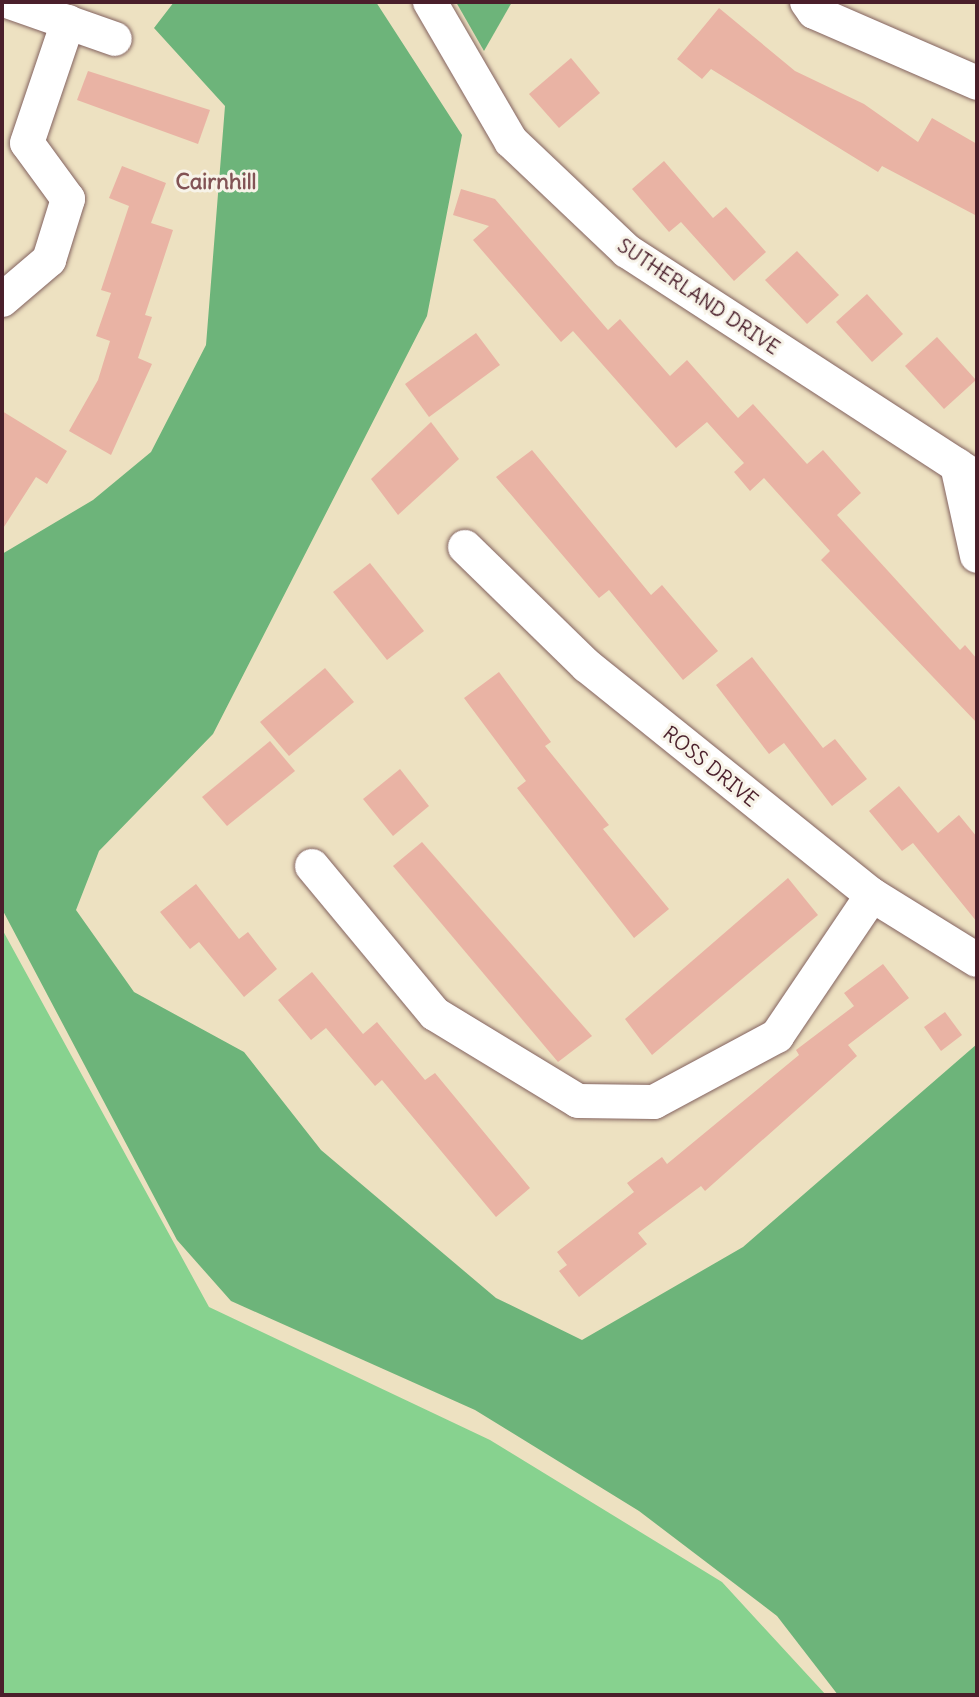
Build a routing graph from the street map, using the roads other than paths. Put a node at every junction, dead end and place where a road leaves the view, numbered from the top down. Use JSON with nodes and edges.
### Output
{"nodes":[{"id":1,"x":10,"y":2,"type":"edge"},
{"id":2,"x":430,"y":2,"type":"edge"},
{"id":3,"x":807,"y":2,"type":"edge"},
{"id":4,"x":68,"y":22,"type":"junction"},
{"id":5,"x":115,"y":39,"type":"dead end"},
{"id":6,"x":977,"y":83,"type":"edge"},
{"id":7,"x":2,"y":300,"type":"edge"},
{"id":8,"x":967,"y":472,"type":"edge"},
{"id":9,"x":465,"y":547,"type":"dead end"},
{"id":10,"x":977,"y":556,"type":"edge"},
{"id":11,"x":312,"y":866,"type":"dead end"},
{"id":12,"x":872,"y":895,"type":"junction"},
{"id":13,"x":977,"y":960,"type":"edge"}],
"edges":[{"from":1,"to":4,"type":"street"},
{"from":2,"to":8,"type":"street","name":"SUTHERLAND DRIVE"},
{"from":3,"to":6,"type":"street"},
{"from":4,"to":5,"type":"street"},
{"from":4,"to":7,"type":"street"},
{"from":8,"to":10,"type":"street","name":"SUTHERLAND DRIVE"},
{"from":9,"to":12,"type":"street","name":"ROSS DRIVE"},
{"from":11,"to":12,"type":"street"},
{"from":12,"to":13,"type":"street","name":"ROSS DRIVE"}]}
